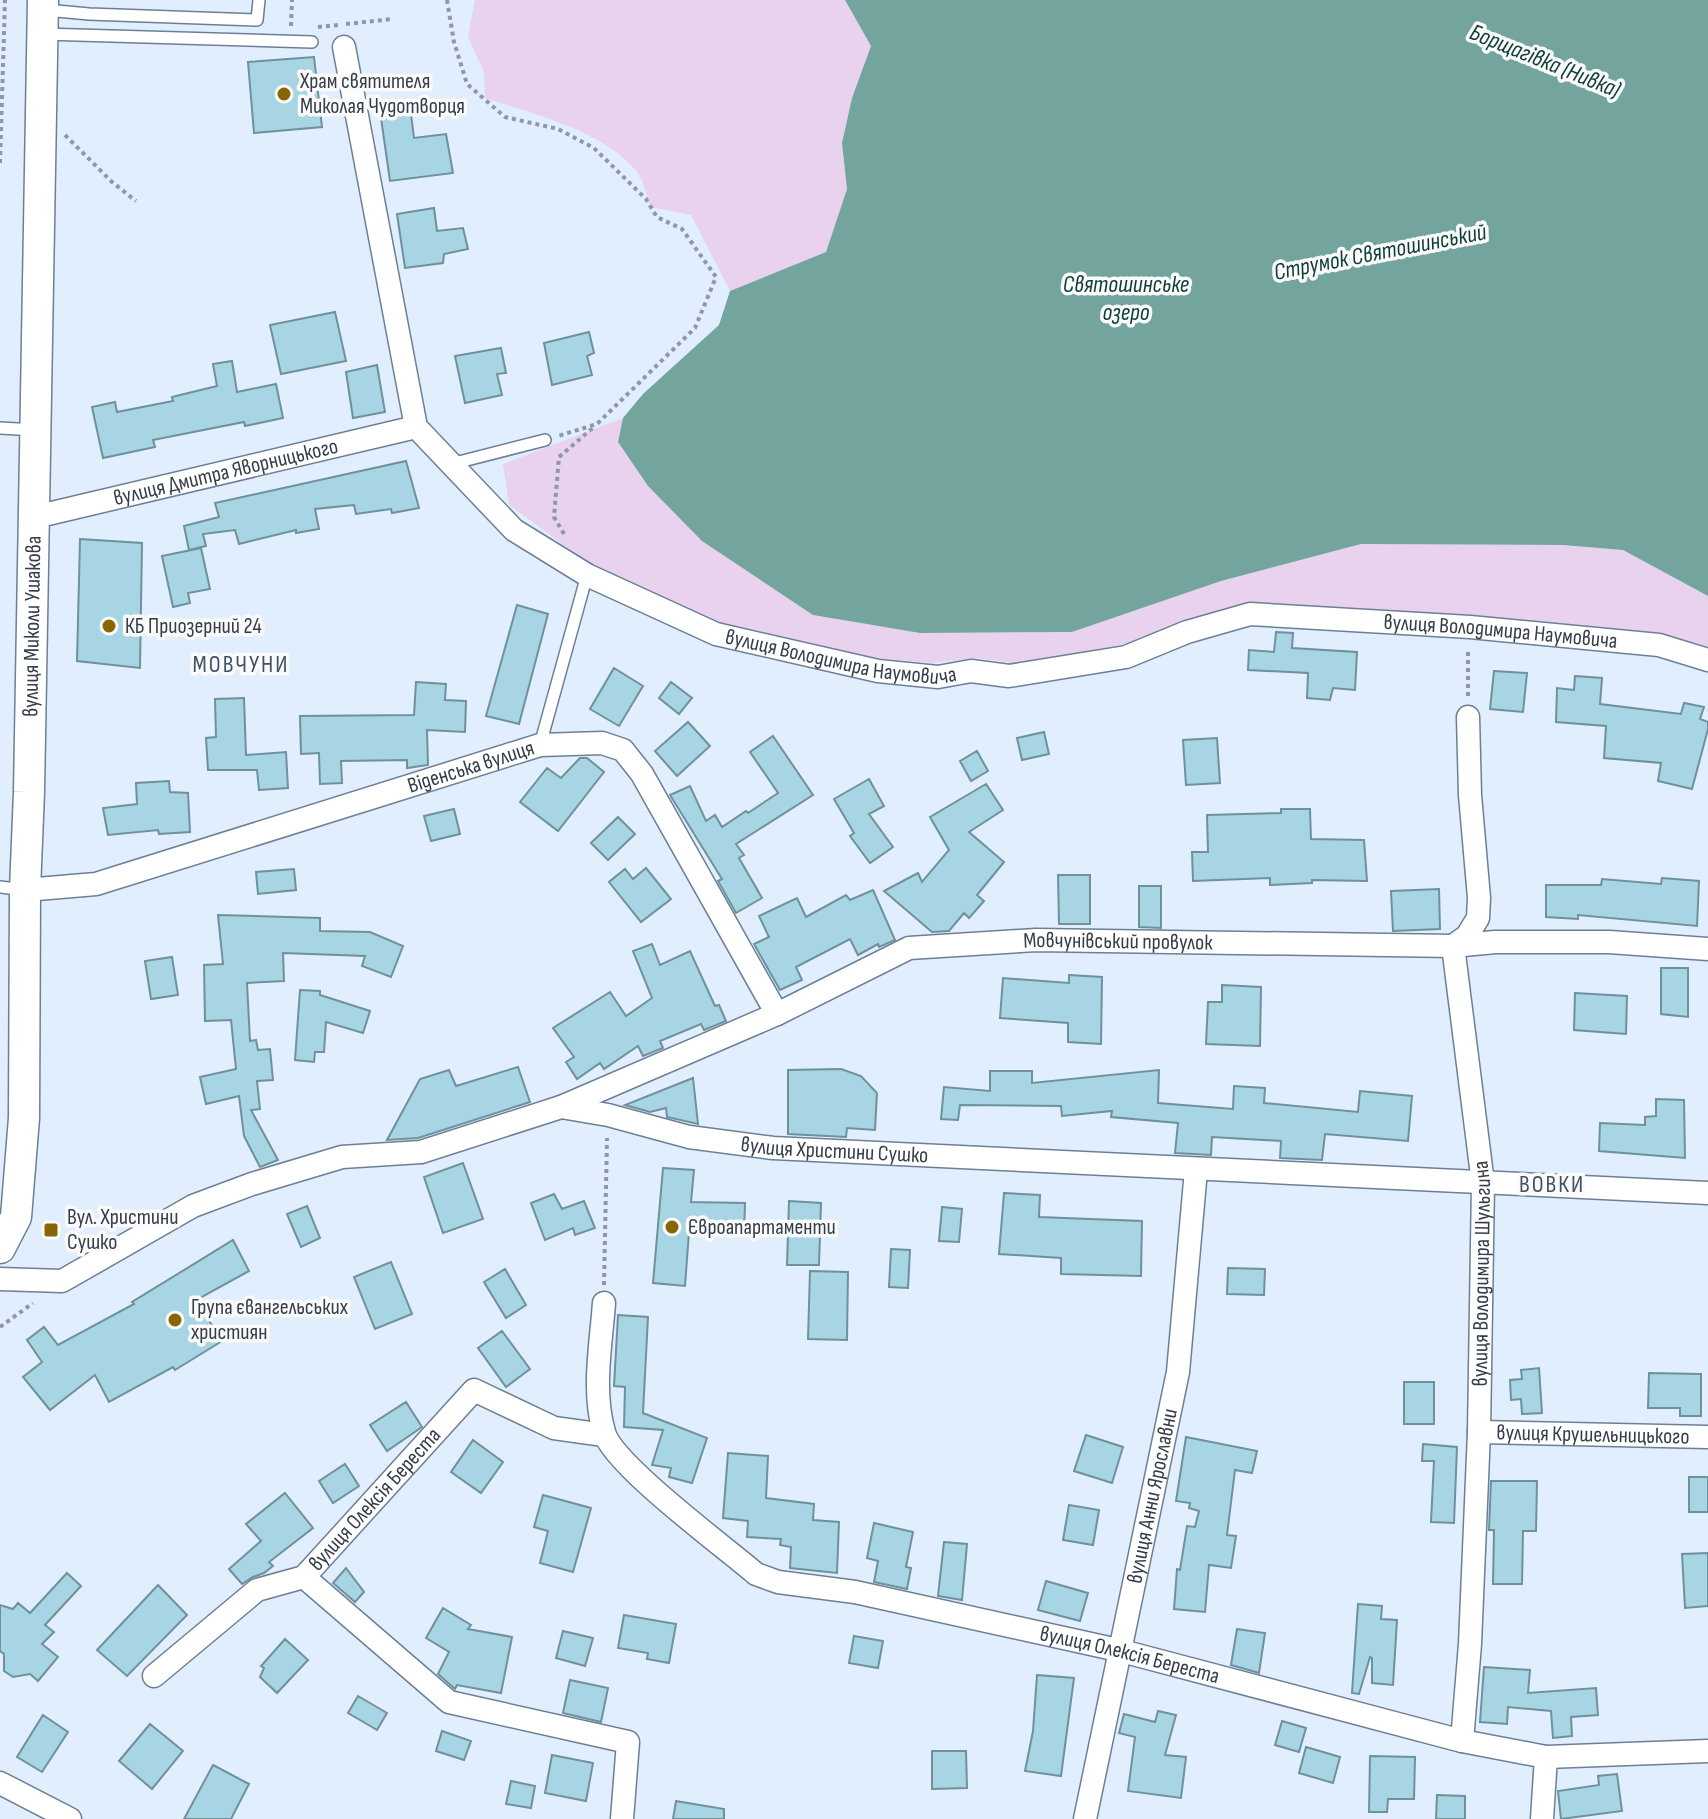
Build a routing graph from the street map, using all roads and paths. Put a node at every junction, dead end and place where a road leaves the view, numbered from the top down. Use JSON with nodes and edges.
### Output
{"nodes":[{"id":1,"x":5,"y":0,"type":"edge"},
{"id":2,"x":259,"y":0,"type":"edge"},
{"id":3,"x":292,"y":0,"type":"edge"},
{"id":4,"x":447,"y":0,"type":"edge"},
{"id":5,"x":43,"y":15,"type":"edge"},
{"id":6,"x":291,"y":30,"type":"dead end"},
{"id":7,"x":312,"y":42,"type":"dead end"},
{"id":8,"x":344,"y":47,"type":"dead end"},
{"id":9,"x":1,"y":123,"type":"edge"},
{"id":10,"x":60,"y":131,"type":"dead end"},
{"id":11,"x":0,"y":163,"type":"edge"},
{"id":12,"x":136,"y":201,"type":"dead end"},
{"id":13,"x":597,"y":424,"type":"junction"},
{"id":14,"x":416,"y":427,"type":"junction"},
{"id":15,"x":0,"y":428,"type":"edge"},
{"id":16,"x":36,"y":430,"type":"junction"},
{"id":17,"x":545,"y":440,"type":"joint"},
{"id":18,"x":451,"y":464,"type":"junction"},
{"id":19,"x":35,"y":517,"type":"junction"},
{"id":20,"x":567,"y":540,"type":"dead end"},
{"id":21,"x":587,"y":575,"type":"junction"},
{"id":22,"x":1470,"y":627,"type":"junction"},
{"id":23,"x":1708,"y":660,"type":"edge"},
{"id":24,"x":1468,"y":717,"type":"joint"},
{"id":25,"x":540,"y":745,"type":"junction"},
{"id":26,"x":13,"y":889,"type":"edge"},
{"id":27,"x":1453,"y":946,"type":"junction"},
{"id":28,"x":1708,"y":949,"type":"edge"},
{"id":29,"x":777,"y":1014,"type":"junction"},
{"id":30,"x":561,"y":1107,"type":"junction"},
{"id":31,"x":608,"y":1115,"type":"junction"},
{"id":32,"x":1196,"y":1170,"type":"junction"},
{"id":33,"x":1483,"y":1183,"type":"junction"},
{"id":34,"x":1708,"y":1193,"type":"edge"},
{"id":35,"x":0,"y":1248,"type":"edge"},
{"id":36,"x":0,"y":1279,"type":"edge"},
{"id":37,"x":62,"y":1281,"type":"junction"},
{"id":38,"x":604,"y":1303,"type":"joint"},
{"id":39,"x":0,"y":1327,"type":"edge"},
{"id":40,"x":1479,"y":1432,"type":"junction"},
{"id":41,"x":604,"y":1435,"type":"junction"},
{"id":42,"x":1708,"y":1437,"type":"edge"},
{"id":43,"x":304,"y":1577,"type":"junction"},
{"id":44,"x":1118,"y":1650,"type":"junction"},
{"id":45,"x":154,"y":1676,"type":"dead end"},
{"id":46,"x":1462,"y":1741,"type":"junction"},
{"id":47,"x":1708,"y":1751,"type":"edge"},
{"id":48,"x":1546,"y":1757,"type":"junction"},
{"id":49,"x":0,"y":1783,"type":"edge"},
{"id":50,"x":70,"y":1819,"type":"edge"},
{"id":51,"x":622,"y":1819,"type":"edge"},
{"id":52,"x":1085,"y":1819,"type":"edge"},
{"id":53,"x":1542,"y":1819,"type":"edge"}],
"edges":[{"from":1,"to":9,"type":"path"},
{"from":2,"to":5,"type":"lane"},
{"from":3,"to":6,"type":"path"},
{"from":4,"to":13,"type":"path"},
{"from":5,"to":7,"type":"lane"},
{"from":5,"to":16,"type":"street","name":"вулиця Миколи Ушакова"},
{"from":8,"to":14,"type":"street"},
{"from":9,"to":11,"type":"path"},
{"from":10,"to":12,"type":"path"},
{"from":13,"to":17,"type":"path"},
{"from":13,"to":20,"type":"path"},
{"from":14,"to":18,"type":"street","name":"вулиця Володимира Наумовича"},
{"from":14,"to":19,"type":"street","name":"вулиця Дмитра Яворницького"},
{"from":15,"to":16,"type":"lane"},
{"from":16,"to":19,"type":"street","name":"вулиця Миколи Ушакова"},
{"from":17,"to":18,"type":"lane"},
{"from":18,"to":21,"type":"street","name":"вулиця Володимира Наумовича"},
{"from":19,"to":26,"type":"street","name":"вулиця Миколи Ушакова"},
{"from":21,"to":22,"type":"street","name":"вулиця Володимира Наумовича"},
{"from":21,"to":25,"type":"lane"},
{"from":22,"to":23,"type":"street","name":"вулиця Володимира Наумовича"},
{"from":22,"to":24,"type":"path"},
{"from":24,"to":27,"type":"street"},
{"from":25,"to":26,"type":"street","name":"Віденська вулиця"},
{"from":25,"to":29,"type":"street","name":"Віденська вулиця"},
{"from":26,"to":35,"type":"street","name":"вулиця Миколи Ушакова"},
{"from":27,"to":28,"type":"street","name":"Мовчунівський провулок"},
{"from":27,"to":29,"type":"street","name":"Мовчунівський провулок"},
{"from":27,"to":33,"type":"street","name":"вулиця Володимира Шульгина"},
{"from":29,"to":30,"type":"street","name":"Мовчунівський провулок"},
{"from":30,"to":31,"type":"street","name":"вулиця Христини Сушко"},
{"from":30,"to":37,"type":"street","name":"вулиця Христини Сушко"},
{"from":31,"to":32,"type":"street","name":"вулиця Христини Сушко"},
{"from":31,"to":38,"type":"path"},
{"from":32,"to":33,"type":"street","name":"вулиця Христини Сушко"},
{"from":32,"to":44,"type":"street","name":"вулиця Анни Ярославни"},
{"from":33,"to":34,"type":"street","name":"вулиця Христини Сушко"},
{"from":33,"to":40,"type":"street","name":"вулиця Володимира Шульгина"},
{"from":36,"to":37,"type":"street"},
{"from":37,"to":39,"type":"path"},
{"from":38,"to":41,"type":"street","name":"вулиця Олексія Береста"},
{"from":40,"to":42,"type":"street","name":"вулиця Крушельницького"},
{"from":40,"to":46,"type":"street","name":"вулиця Володимира Шульгина"},
{"from":41,"to":43,"type":"street","name":"вулиця Олексія Береста"},
{"from":41,"to":44,"type":"street","name":"вулиця Олексія Береста"},
{"from":43,"to":45,"type":"street","name":"вулиця Олексія Береста"},
{"from":43,"to":51,"type":"street"},
{"from":44,"to":46,"type":"street","name":"вулиця Олексія Береста"},
{"from":44,"to":52,"type":"street","name":"вулиця Анни Ярославни"},
{"from":46,"to":48,"type":"street","name":"вулиця Олексія Береста"},
{"from":47,"to":48,"type":"street","name":"вулиця Олексія Береста"},
{"from":48,"to":53,"type":"street"},
{"from":49,"to":50,"type":"street"}]}
